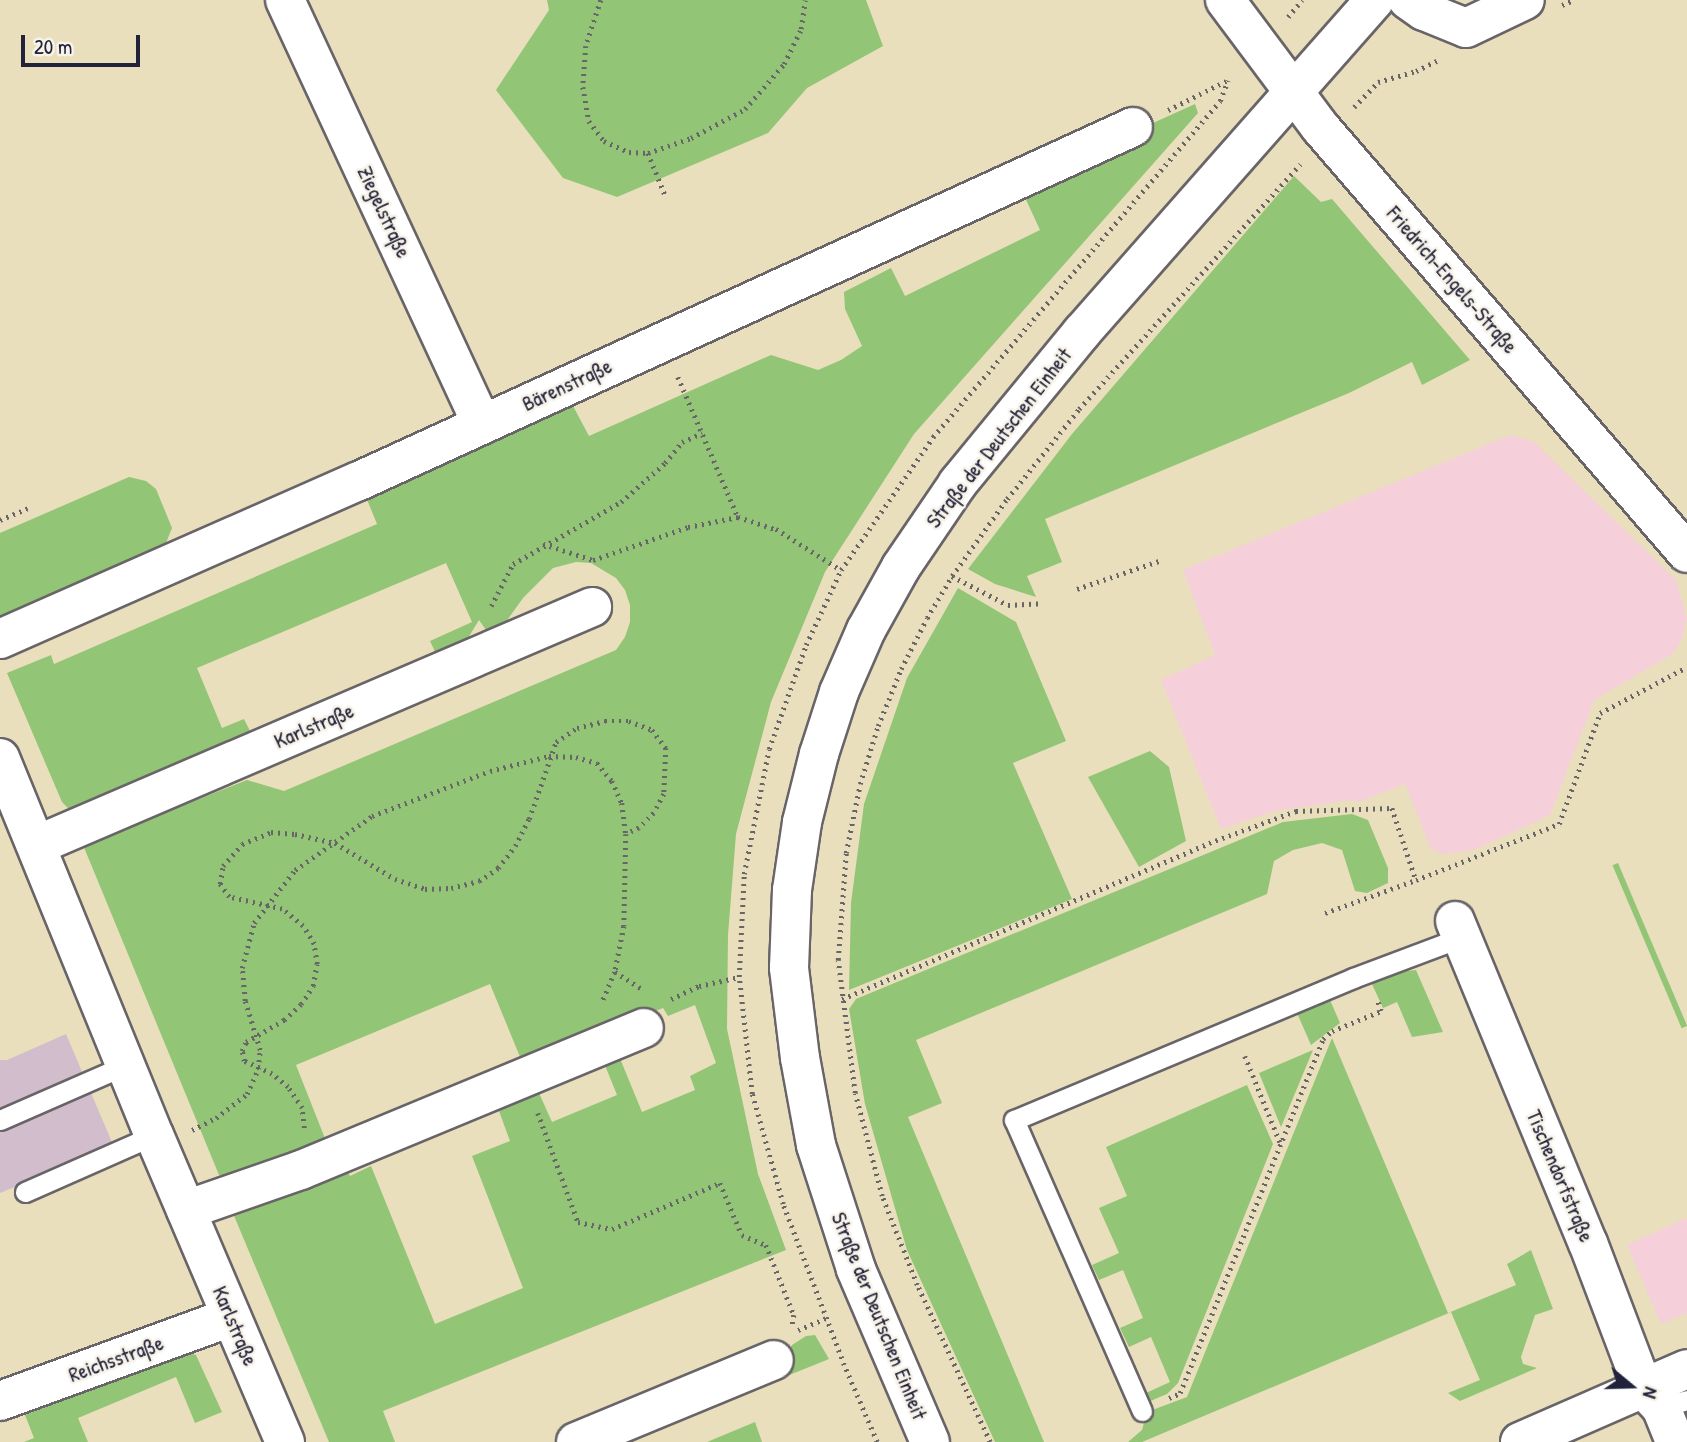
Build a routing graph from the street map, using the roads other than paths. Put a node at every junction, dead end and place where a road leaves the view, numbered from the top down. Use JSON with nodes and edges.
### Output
{"nodes":[{"id":1,"x":285,"y":0,"type":"edge"},
{"id":2,"x":1225,"y":0,"type":"edge"},
{"id":3,"x":1375,"y":0,"type":"edge"},
{"id":4,"x":1408,"y":0,"type":"edge"},
{"id":5,"x":1525,"y":0,"type":"edge"},
{"id":6,"x":1293,"y":96,"type":"junction"},
{"id":7,"x":1133,"y":127,"type":"road end"},
{"id":8,"x":482,"y":424,"type":"junction"},
{"id":9,"x":1687,"y":553,"type":"edge"},
{"id":10,"x":592,"y":607,"type":"dead end"},
{"id":11,"x":0,"y":639,"type":"edge"},
{"id":12,"x":0,"y":758,"type":"edge"},
{"id":13,"x":37,"y":845,"type":"junction"},
{"id":14,"x":1458,"y":929,"type":"joint"},
{"id":15,"x":644,"y":1028,"type":"dead end"},
{"id":16,"x":126,"y":1065,"type":"junction"},
{"id":17,"x":0,"y":1120,"type":"edge"},
{"id":18,"x":171,"y":1134,"type":"junction"},
{"id":19,"x":25,"y":1192,"type":"dead end"},
{"id":20,"x":186,"y":1210,"type":"junction"},
{"id":21,"x":231,"y":1317,"type":"junction"},
{"id":22,"x":774,"y":1360,"type":"dead end"},
{"id":23,"x":1687,"y":1369,"type":"edge"},
{"id":24,"x":1664,"y":1398,"type":"edge"},
{"id":25,"x":0,"y":1401,"type":"edge"},
{"id":26,"x":1142,"y":1411,"type":"road end"},
{"id":27,"x":285,"y":1442,"type":"edge"},
{"id":28,"x":576,"y":1442,"type":"edge"},
{"id":29,"x":930,"y":1442,"type":"edge"},
{"id":30,"x":1520,"y":1442,"type":"edge"},
{"id":31,"x":1675,"y":1442,"type":"edge"}],
"edges":[{"from":1,"to":8,"type":"street","name":"Ziegelstraße"},
{"from":2,"to":6,"type":"street","name":"Friedrich-Engels-Straße"},
{"from":3,"to":6,"type":"street","name":"Straße der Deutschen Einheit"},
{"from":4,"to":5,"type":"street"},
{"from":6,"to":9,"type":"street","name":"Friedrich-Engels-Straße"},
{"from":6,"to":29,"type":"street","name":"Straße der Deutschen Einheit"},
{"from":7,"to":8,"type":"street","name":"Bärenstraße"},
{"from":8,"to":11,"type":"street","name":"Bärenstraße"},
{"from":10,"to":13,"type":"street","name":"Karlstraße"},
{"from":12,"to":13,"type":"street","name":"Karlstraße"},
{"from":13,"to":16,"type":"street","name":"Karlstraße"},
{"from":14,"to":24,"type":"street","name":"Tischendorfstraße"},
{"from":14,"to":26,"type":"lane"},
{"from":15,"to":20,"type":"street"},
{"from":16,"to":17,"type":"lane"},
{"from":16,"to":18,"type":"street","name":"Karlstraße"},
{"from":18,"to":19,"type":"lane"},
{"from":18,"to":20,"type":"street","name":"Karlstraße"},
{"from":20,"to":21,"type":"street","name":"Karlstraße"},
{"from":21,"to":25,"type":"street","name":"Reichsstraße"},
{"from":21,"to":27,"type":"street","name":"Karlstraße"},
{"from":22,"to":28,"type":"street"},
{"from":23,"to":24,"type":"street"},
{"from":24,"to":30,"type":"street"},
{"from":24,"to":31,"type":"street","name":"Tischendorfstraße"}]}
